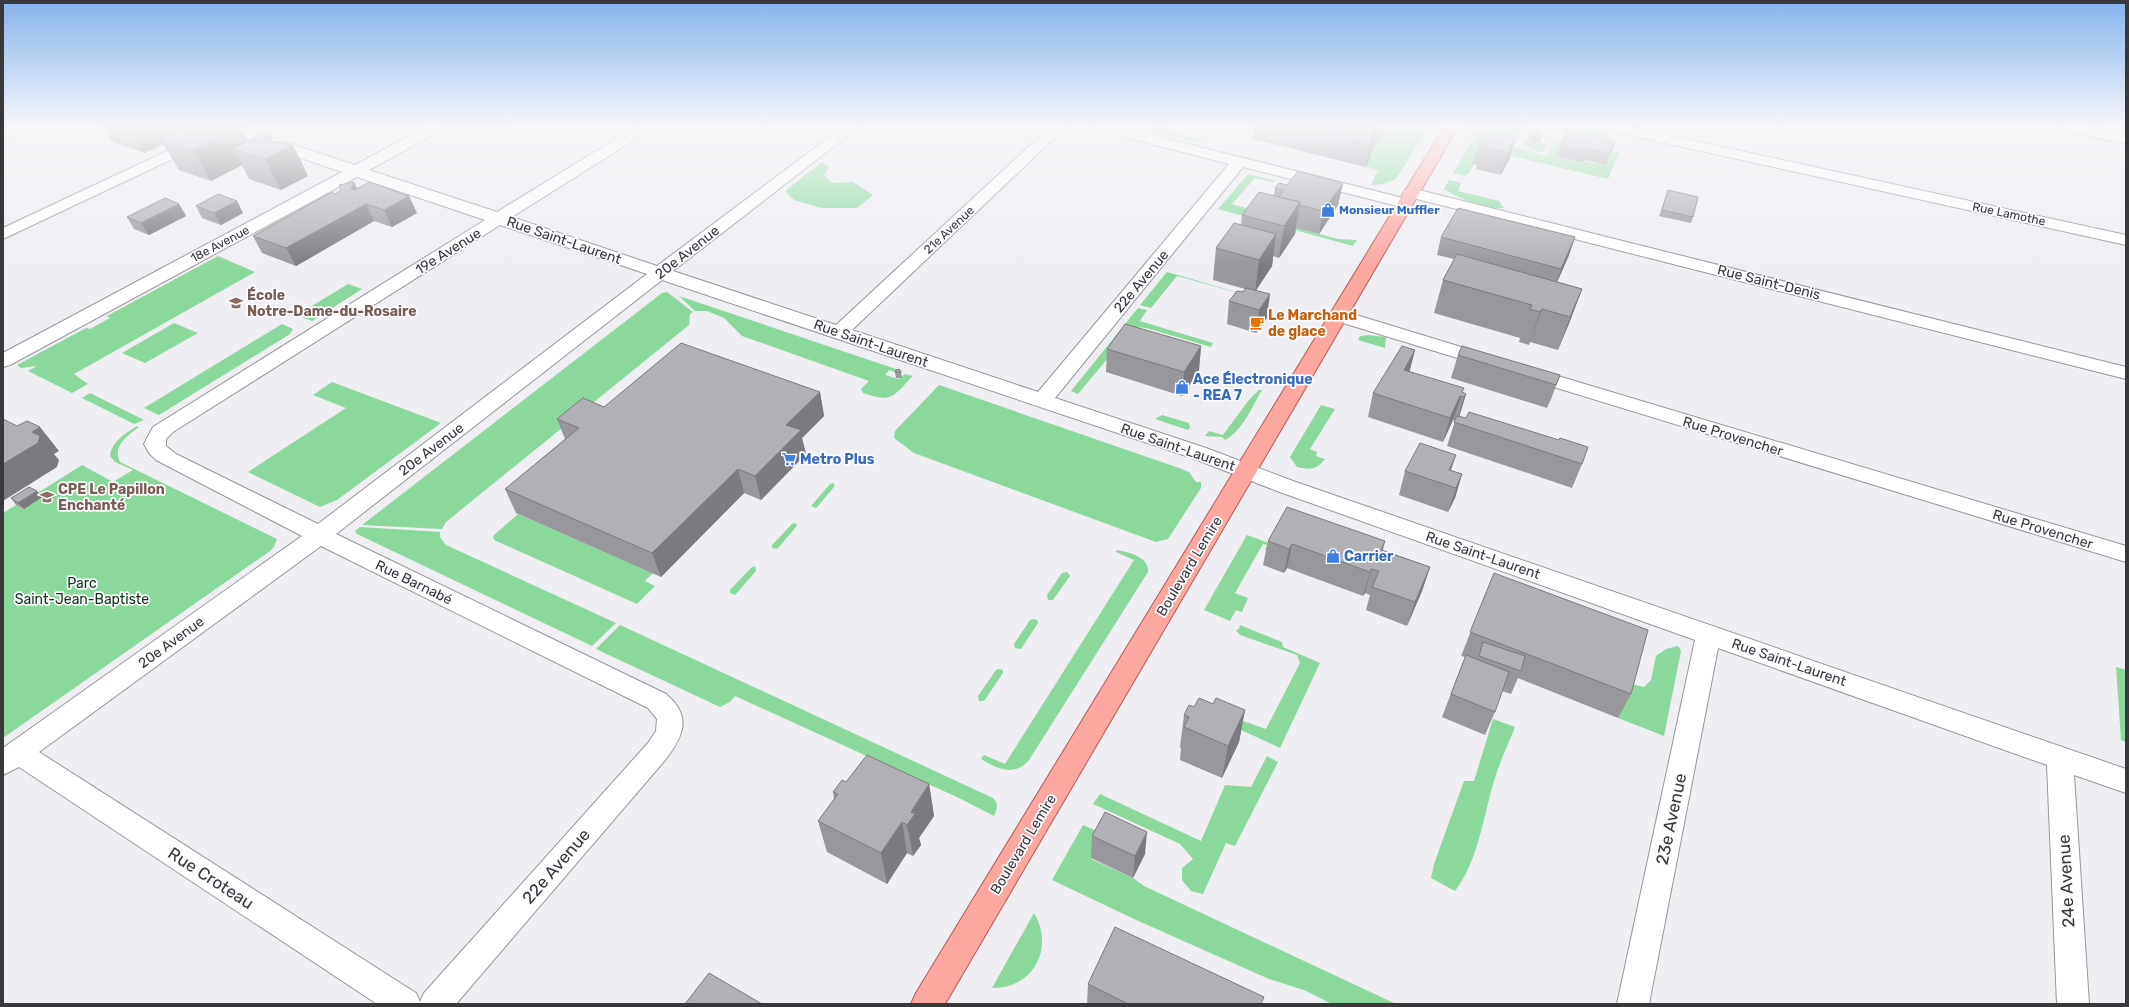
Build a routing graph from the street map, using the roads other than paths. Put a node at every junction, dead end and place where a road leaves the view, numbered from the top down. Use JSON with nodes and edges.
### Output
{"nodes":[{"id":1,"x":129,"y":174,"type":"edge"},
{"id":2,"x":350,"y":174,"type":"edge"},
{"id":3,"x":369,"y":174,"type":"edge"},
{"id":4,"x":571,"y":174,"type":"edge"},
{"id":5,"x":790,"y":174,"type":"edge"},
{"id":6,"x":1008,"y":174,"type":"edge"},
{"id":7,"x":1229,"y":174,"type":"edge"},
{"id":8,"x":1299,"y":174,"type":"edge"},
{"id":9,"x":1423,"y":174,"type":"edge"},
{"id":10,"x":1825,"y":174,"type":"edge"},
{"id":11,"x":1408,"y":198,"type":"junction"},
{"id":12,"x":500,"y":219,"type":"junction"},
{"id":13,"x":3,"y":234,"type":"edge"},
{"id":14,"x":2126,"y":240,"type":"edge"},
{"id":15,"x":659,"y":273,"type":"junction"},
{"id":16,"x":1340,"y":316,"type":"junction"},
{"id":17,"x":838,"y":332,"type":"junction"},
{"id":18,"x":3,"y":361,"type":"edge"},
{"id":19,"x":2126,"y":373,"type":"edge"},
{"id":20,"x":1042,"y":401,"type":"junction"},
{"id":21,"x":154,"y":443,"type":"joint"},
{"id":22,"x":1246,"y":470,"type":"junction"},
{"id":23,"x":320,"y":534,"type":"junction"},
{"id":24,"x":2126,"y":554,"type":"edge"},
{"id":25,"x":1708,"y":634,"type":"junction"},
{"id":26,"x":671,"y":724,"type":"joint"},
{"id":27,"x":10,"y":758,"type":"edge"},
{"id":28,"x":2060,"y":758,"type":"junction"},
{"id":29,"x":2126,"y":781,"type":"edge"},
{"id":30,"x":405,"y":1004,"type":"edge"},
{"id":31,"x":435,"y":1004,"type":"edge"},
{"id":32,"x":927,"y":1004,"type":"edge"},
{"id":33,"x":1634,"y":1004,"type":"edge"},
{"id":34,"x":2073,"y":1004,"type":"edge"}],
"edges":[{"from":1,"to":13,"type":"street"},
{"from":2,"to":18,"type":"street","name":"18e Avenue"},
{"from":3,"to":12,"type":"street","name":"Rue Saint-Laurent"},
{"from":4,"to":12,"type":"street","name":"19e Avenue"},
{"from":5,"to":15,"type":"street","name":"20e Avenue"},
{"from":6,"to":17,"type":"street","name":"21e Avenue"},
{"from":7,"to":20,"type":"street","name":"22e Avenue"},
{"from":8,"to":11,"type":"street","name":"Rue Saint-Denis"},
{"from":9,"to":11,"type":"main road","name":"Boulevard Lemire"},
{"from":10,"to":14,"type":"street","name":"Rue Lamothe"},
{"from":11,"to":16,"type":"main road","name":"Boulevard Lemire"},
{"from":11,"to":19,"type":"street","name":"Rue Saint-Denis"},
{"from":12,"to":15,"type":"street","name":"Rue Saint-Laurent"},
{"from":12,"to":21,"type":"street","name":"19e Avenue"},
{"from":15,"to":17,"type":"street","name":"Rue Saint-Laurent"},
{"from":15,"to":23,"type":"street","name":"20e Avenue"},
{"from":16,"to":22,"type":"main road","name":"Boulevard Lemire"},
{"from":16,"to":24,"type":"street","name":"Rue Provencher"},
{"from":17,"to":20,"type":"street","name":"Rue Saint-Laurent"},
{"from":20,"to":22,"type":"street","name":"Rue Saint-Laurent"},
{"from":21,"to":23,"type":"street","name":"Rue Barnabé"},
{"from":22,"to":25,"type":"street","name":"Rue Saint-Laurent"},
{"from":22,"to":32,"type":"main road","name":"Boulevard Lemire"},
{"from":23,"to":26,"type":"street","name":"Rue Barnabé"},
{"from":23,"to":27,"type":"street","name":"20e Avenue"},
{"from":25,"to":28,"type":"street","name":"Rue Saint-Laurent"},
{"from":25,"to":33,"type":"street","name":"23e Avenue"},
{"from":26,"to":31,"type":"street","name":"22e Avenue"},
{"from":27,"to":30,"type":"street","name":"Rue Croteau"},
{"from":28,"to":29,"type":"street","name":"Rue Saint-Laurent"},
{"from":28,"to":34,"type":"street","name":"24e Avenue"}]}
